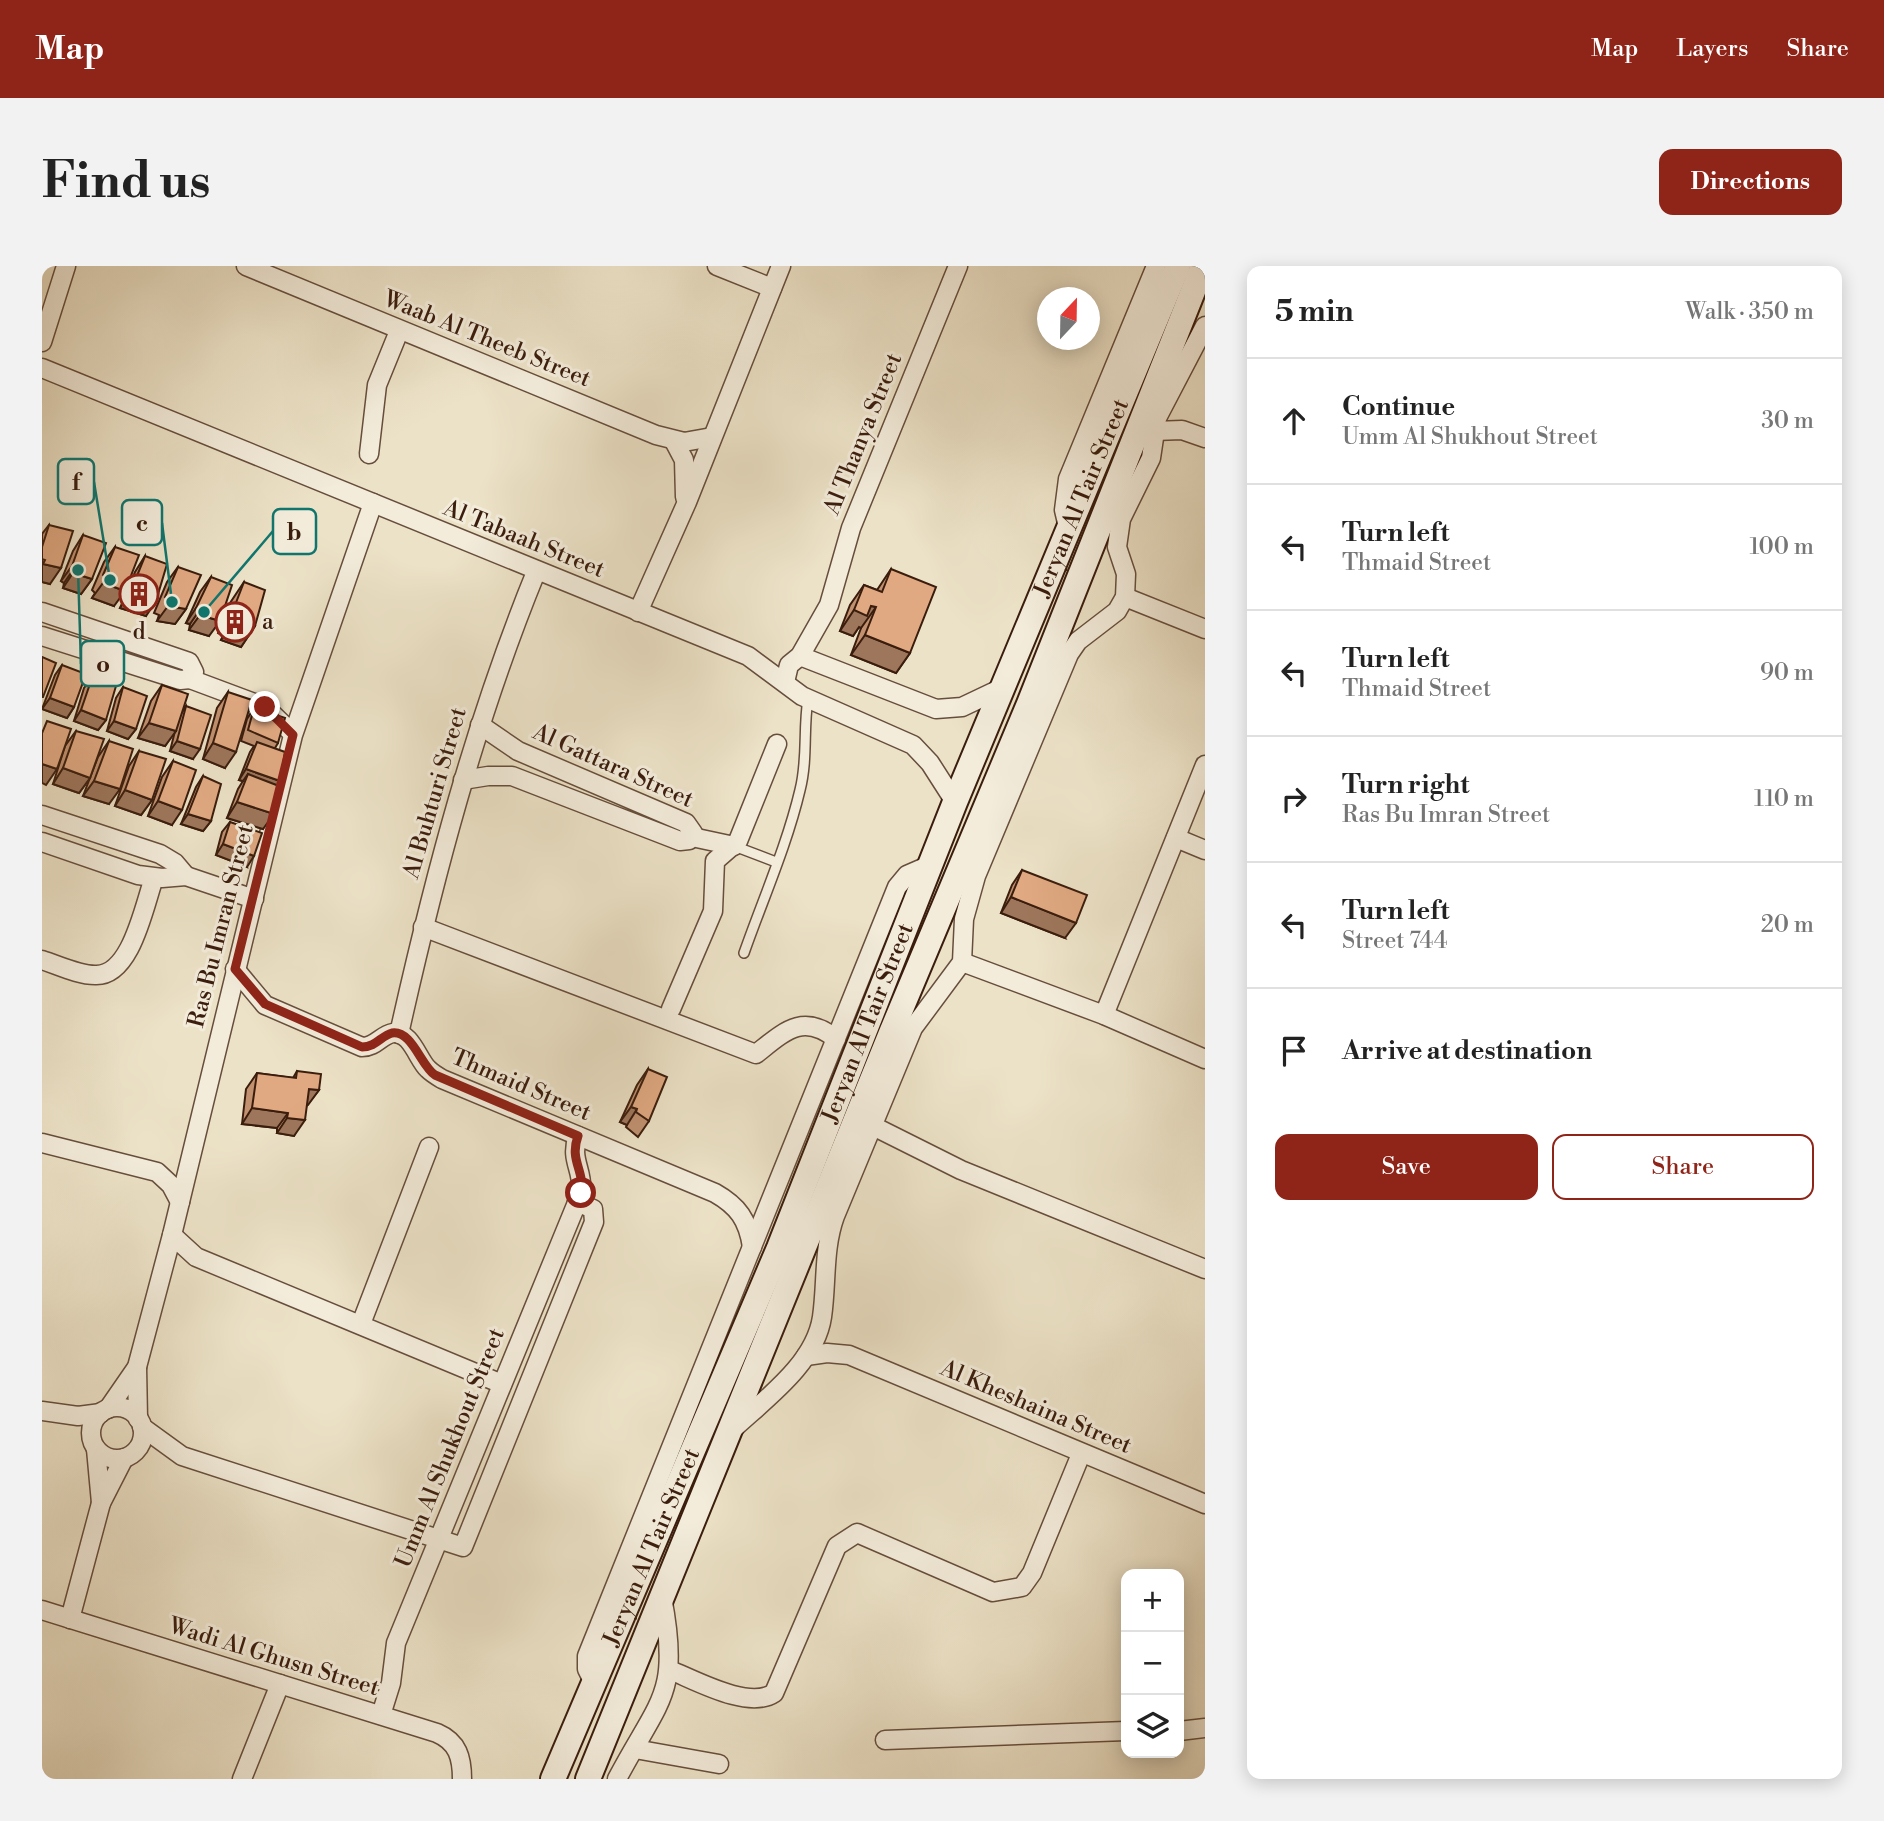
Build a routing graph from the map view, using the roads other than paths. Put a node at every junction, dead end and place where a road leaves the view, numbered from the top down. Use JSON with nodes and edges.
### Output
{"nodes":[{"id":1,"x":66,"y":266,"type":"edge"},
{"id":2,"x":247,"y":266,"type":"edge"},
{"id":3,"x":717,"y":266,"type":"edge"},
{"id":4,"x":781,"y":266,"type":"edge"},
{"id":5,"x":958,"y":266,"type":"edge"},
{"id":6,"x":1156,"y":266,"type":"edge"},
{"id":7,"x":1178,"y":266,"type":"edge"},
{"id":8,"x":1203,"y":266,"type":"edge"},
{"id":9,"x":772,"y":289,"type":"junction"},
{"id":10,"x":1205,"y":326,"type":"edge"},
{"id":11,"x":400,"y":331,"type":"junction"},
{"id":12,"x":42,"y":342,"type":"edge"},
{"id":13,"x":42,"y":368,"type":"edge"},
{"id":14,"x":1154,"y":431,"type":"junction"},
{"id":15,"x":712,"y":437,"type":"junction"},
{"id":16,"x":1205,"y":438,"type":"edge"},
{"id":17,"x":674,"y":441,"type":"junction"},
{"id":18,"x":369,"y":454,"type":"dead end"},
{"id":19,"x":687,"y":502,"type":"junction"},
{"id":20,"x":373,"y":503,"type":"junction"},
{"id":21,"x":1117,"y":505,"type":"junction"},
{"id":22,"x":1068,"y":527,"type":"junction"},
{"id":23,"x":536,"y":572,"type":"junction"},
{"id":24,"x":1125,"y":597,"type":"junction"},
{"id":25,"x":42,"y":612,"type":"edge"},
{"id":26,"x":638,"y":612,"type":"junction"},
{"id":27,"x":821,"y":624,"type":"junction"},
{"id":28,"x":1205,"y":629,"type":"edge"},
{"id":29,"x":42,"y":636,"type":"edge"},
{"id":30,"x":800,"y":656,"type":"junction"},
{"id":31,"x":826,"y":664,"type":"junction"},
{"id":32,"x":190,"y":679,"type":"junction"},
{"id":33,"x":785,"y":682,"type":"junction"},
{"id":34,"x":1002,"y":688,"type":"junction"},
{"id":35,"x":808,"y":699,"type":"junction"},
{"id":36,"x":480,"y":725,"type":"junction"},
{"id":37,"x":293,"y":735,"type":"junction"},
{"id":38,"x":777,"y":744,"type":"dead end"},
{"id":39,"x":976,"y":752,"type":"junction"},
{"id":40,"x":1004,"y":764,"type":"junction"},
{"id":41,"x":1205,"y":765,"type":"edge"},
{"id":42,"x":463,"y":780,"type":"junction"},
{"id":43,"x":955,"y":802,"type":"junction"},
{"id":44,"x":42,"y":815,"type":"edge"},
{"id":45,"x":692,"y":837,"type":"junction"},
{"id":46,"x":1176,"y":838,"type":"junction"},
{"id":47,"x":42,"y":842,"type":"edge"},
{"id":48,"x":734,"y":846,"type":"junction"},
{"id":49,"x":1205,"y":850,"type":"edge"},
{"id":50,"x":776,"y":862,"type":"junction"},
{"id":51,"x":930,"y":865,"type":"junction"},
{"id":52,"x":186,"y":876,"type":"junction"},
{"id":53,"x":154,"y":878,"type":"junction"},
{"id":54,"x":254,"y":899,"type":"junction"},
{"id":55,"x":423,"y":927,"type":"junction"},
{"id":56,"x":744,"y":953,"type":"dead end"},
{"id":57,"x":42,"y":960,"type":"edge"},
{"id":58,"x":962,"y":962,"type":"junction"},
{"id":59,"x":235,"y":969,"type":"junction"},
{"id":60,"x":671,"y":1009,"type":"dead end"},
{"id":61,"x":1104,"y":1015,"type":"junction"},
{"id":62,"x":399,"y":1034,"type":"junction"},
{"id":63,"x":836,"y":1039,"type":"junction"},
{"id":64,"x":1205,"y":1059,"type":"edge"},
{"id":65,"x":871,"y":1125,"type":"junction"},
{"id":66,"x":578,"y":1136,"type":"junction"},
{"id":67,"x":42,"y":1143,"type":"edge"},
{"id":68,"x":429,"y":1147,"type":"dead end"},
{"id":69,"x":191,"y":1153,"type":"junction"},
{"id":70,"x":157,"y":1172,"type":"junction"},
{"id":71,"x":180,"y":1202,"type":"junction"},
{"id":72,"x":577,"y":1202,"type":"junction"},
{"id":73,"x":770,"y":1203,"type":"junction"},
{"id":74,"x":738,"y":1209,"type":"junction"},
{"id":75,"x":172,"y":1235,"type":"junction"},
{"id":76,"x":562,"y":1242,"type":"junction"},
{"id":77,"x":752,"y":1247,"type":"junction"},
{"id":78,"x":583,"y":1250,"type":"junction"},
{"id":79,"x":1205,"y":1269,"type":"edge"},
{"id":80,"x":822,"y":1320,"type":"junction"},
{"id":81,"x":361,"y":1324,"type":"junction"},
{"id":82,"x":523,"y":1334,"type":"junction"},
{"id":83,"x":544,"y":1343,"type":"junction"},
{"id":84,"x":849,"y":1355,"type":"junction"},
{"id":85,"x":806,"y":1356,"type":"junction"},
{"id":86,"x":136,"y":1367,"type":"junction"},
{"id":87,"x":502,"y":1384,"type":"junction"},
{"id":88,"x":105,"y":1411,"type":"junction"},
{"id":89,"x":48,"y":1412,"type":"edge"},
{"id":90,"x":140,"y":1423,"type":"junction"},
{"id":91,"x":725,"y":1436,"type":"junction"},
{"id":92,"x":95,"y":1447,"type":"junction"},
{"id":93,"x":1081,"y":1454,"type":"junction"},
{"id":94,"x":129,"y":1456,"type":"junction"},
{"id":95,"x":182,"y":1456,"type":"junction"},
{"id":96,"x":101,"y":1503,"type":"junction"},
{"id":97,"x":1205,"y":1504,"type":"edge"},
{"id":98,"x":654,"y":1515,"type":"junction"},
{"id":99,"x":439,"y":1539,"type":"junction"},
{"id":100,"x":661,"y":1596,"type":"junction"},
{"id":101,"x":42,"y":1610,"type":"edge"},
{"id":102,"x":70,"y":1619,"type":"junction"},
{"id":103,"x":670,"y":1670,"type":"junction"},
{"id":104,"x":280,"y":1684,"type":"junction"},
{"id":105,"x":381,"y":1715,"type":"junction"},
{"id":106,"x":1205,"y":1728,"type":"edge"},
{"id":107,"x":1184,"y":1730,"type":"edge"},
{"id":108,"x":1121,"y":1731,"type":"edge"},
{"id":109,"x":885,"y":1740,"type":"dead end"},
{"id":110,"x":635,"y":1749,"type":"junction"},
{"id":111,"x":719,"y":1764,"type":"dead end"},
{"id":112,"x":242,"y":1779,"type":"edge"},
{"id":113,"x":463,"y":1779,"type":"edge"},
{"id":114,"x":552,"y":1779,"type":"edge"},
{"id":115,"x":588,"y":1779,"type":"edge"},
{"id":116,"x":617,"y":1779,"type":"edge"}],
"edges":[{"from":1,"to":12,"type":"street"},
{"from":2,"to":11,"type":"street","name":"Waab Al Theeb Street"},
{"from":3,"to":9,"type":"street"},
{"from":4,"to":9,"type":"street"},
{"from":5,"to":27,"type":"street","name":"Al Thanya Street"},
{"from":6,"to":22,"type":"street"},
{"from":7,"to":22,"type":"street","name":"Jeryan Al Tair Street"},
{"from":8,"to":21,"type":"street","name":"Jeryan Al Tair Street"},
{"from":9,"to":15,"type":"street"},
{"from":10,"to":14,"type":"street","name":"Jeryan Al Tair Street"},
{"from":11,"to":17,"type":"street","name":"Waab Al Theeb Street"},
{"from":11,"to":18,"type":"street"},
{"from":13,"to":20,"type":"street","name":"Al Tabaah Street"},
{"from":14,"to":16,"type":"street"},
{"from":14,"to":21,"type":"street","name":"Jeryan Al Tair Street"},
{"from":15,"to":17,"type":"street","name":"Waab Al Theeb Street"},
{"from":15,"to":19,"type":"street"},
{"from":17,"to":19,"type":"street"},
{"from":19,"to":26,"type":"street"},
{"from":20,"to":23,"type":"street","name":"Al Tabaah Street"},
{"from":20,"to":37,"type":"street","name":"Ras Bu Imran Street"},
{"from":21,"to":24,"type":"street","name":"Jeryan Al Tair Street"},
{"from":21,"to":40,"type":"street","name":"Jeryan Al Tair Street"},
{"from":22,"to":34,"type":"street","name":"Jeryan Al Tair Street"},
{"from":23,"to":26,"type":"street","name":"Al Tabaah Street"},
{"from":23,"to":36,"type":"street","name":"Al Buhturi Street"},
{"from":24,"to":28,"type":"street"},
{"from":24,"to":58,"type":"street"},
{"from":25,"to":32,"type":"street"},
{"from":26,"to":33,"type":"street","name":"Al Tabaah Street"},
{"from":27,"to":30,"type":"street","name":"Al Thanya Street"},
{"from":27,"to":31,"type":"street","name":"Al Thanya Street"},
{"from":29,"to":32,"type":"street"},
{"from":30,"to":31,"type":"street"},
{"from":30,"to":33,"type":"street","name":"Al Thanya Street"},
{"from":31,"to":34,"type":"street"},
{"from":32,"to":37,"type":"street"},
{"from":33,"to":35,"type":"street","name":"Al Tabaah Street"},
{"from":34,"to":39,"type":"street","name":"Jeryan Al Tair Street"},
{"from":35,"to":43,"type":"street","name":"Al Tabaah Street"},
{"from":35,"to":50,"type":"lane"},
{"from":36,"to":42,"type":"street","name":"Al Buhturi Street"},
{"from":36,"to":45,"type":"street","name":"Al Gattara Street"},
{"from":37,"to":54,"type":"street","name":"Ras Bu Imran Street"},
{"from":38,"to":48,"type":"street"},
{"from":39,"to":40,"type":"street"},
{"from":39,"to":43,"type":"street","name":"Jeryan Al Tair Street"},
{"from":40,"to":91,"type":"street","name":"Jeryan Al Tair Street"},
{"from":41,"to":46,"type":"street"},
{"from":42,"to":45,"type":"street","name":"Al Gattara Street"},
{"from":42,"to":55,"type":"street","name":"Al Buhturi Street"},
{"from":43,"to":51,"type":"street","name":"Jeryan Al Tair Street"},
{"from":44,"to":52,"type":"street"},
{"from":45,"to":48,"type":"street"},
{"from":46,"to":49,"type":"street"},
{"from":46,"to":61,"type":"street"},
{"from":47,"to":53,"type":"street"},
{"from":48,"to":50,"type":"lane"},
{"from":48,"to":60,"type":"street"},
{"from":50,"to":56,"type":"lane"},
{"from":51,"to":63,"type":"street"},
{"from":51,"to":98,"type":"street","name":"Jeryan Al Tair Street"},
{"from":52,"to":53,"type":"street"},
{"from":52,"to":54,"type":"street"},
{"from":53,"to":57,"type":"street"},
{"from":54,"to":59,"type":"street","name":"Ras Bu Imran Street"},
{"from":55,"to":62,"type":"street","name":"Al Buhturi Street"},
{"from":55,"to":63,"type":"street"},
{"from":58,"to":61,"type":"street"},
{"from":58,"to":65,"type":"street","name":"Jeryan Al Tair Street"},
{"from":59,"to":62,"type":"street"},
{"from":59,"to":69,"type":"street","name":"Ras Bu Imran Street"},
{"from":61,"to":64,"type":"street"},
{"from":62,"to":66,"type":"street","name":"Thmaid Street"},
{"from":63,"to":73,"type":"street"},
{"from":65,"to":79,"type":"street"},
{"from":65,"to":80,"type":"street","name":"Jeryan Al Tair Street"},
{"from":66,"to":72,"type":"street","name":"Umm Al Shukhout Street"},
{"from":66,"to":74,"type":"street","name":"Thmaid Street"},
{"from":67,"to":70,"type":"street"},
{"from":68,"to":81,"type":"street"},
{"from":69,"to":70,"type":"street"},
{"from":69,"to":71,"type":"street","name":"Ras Bu Imran Street"},
{"from":70,"to":71,"type":"street"},
{"from":71,"to":75,"type":"street","name":"Ras Bu Imran Street"},
{"from":72,"to":76,"type":"street","name":"Umm Al Shukhout Street"},
{"from":72,"to":78,"type":"street"},
{"from":73,"to":74,"type":"street"},
{"from":73,"to":77,"type":"street"},
{"from":74,"to":77,"type":"street"},
{"from":75,"to":81,"type":"street"},
{"from":75,"to":86,"type":"street","name":"Ras Bu Imran Street"},
{"from":76,"to":78,"type":"street"},
{"from":76,"to":82,"type":"street","name":"Umm Al Shukhout Street"},
{"from":77,"to":98,"type":"street"},
{"from":78,"to":83,"type":"street"},
{"from":80,"to":84,"type":"street","name":"Al Kheshaina Street"},
{"from":80,"to":85,"type":"street","name":"Jeryan Al Tair Street"},
{"from":81,"to":87,"type":"street"},
{"from":82,"to":83,"type":"street"},
{"from":82,"to":87,"type":"street","name":"Umm Al Shukhout Street"},
{"from":83,"to":99,"type":"street"},
{"from":84,"to":85,"type":"street","name":"Al Kheshaina Street"},
{"from":84,"to":93,"type":"street","name":"Al Kheshaina Street"},
{"from":85,"to":91,"type":"street","name":"Jeryan Al Tair Street"},
{"from":86,"to":88,"type":"street","name":"Ras Bu Imran Street"},
{"from":86,"to":90,"type":"street","name":"Ras Bu Imran Street"},
{"from":87,"to":99,"type":"street","name":"Umm Al Shukhout Street"},
{"from":88,"to":89,"type":"street"},
{"from":88,"to":90,"type":"street"},
{"from":88,"to":92,"type":"street"},
{"from":89,"to":92,"type":"street"},
{"from":90,"to":94,"type":"street"},
{"from":90,"to":95,"type":"street"},
{"from":91,"to":100,"type":"street","name":"Jeryan Al Tair Street"},
{"from":92,"to":94,"type":"street"},
{"from":92,"to":96,"type":"street"},
{"from":93,"to":97,"type":"street","name":"Al Kheshaina Street"},
{"from":93,"to":103,"type":"street"},
{"from":94,"to":95,"type":"street"},
{"from":94,"to":96,"type":"street"},
{"from":95,"to":99,"type":"street"},
{"from":96,"to":102,"type":"street"},
{"from":98,"to":114,"type":"street","name":"Jeryan Al Tair Street"},
{"from":99,"to":105,"type":"street","name":"Umm Al Shukhout Street"},
{"from":100,"to":103,"type":"street"},
{"from":100,"to":115,"type":"street","name":"Jeryan Al Tair Street"},
{"from":101,"to":102,"type":"street","name":"Wadi Al Ghusn Street"},
{"from":102,"to":104,"type":"street","name":"Wadi Al Ghusn Street"},
{"from":103,"to":110,"type":"street"},
{"from":104,"to":105,"type":"street","name":"Wadi Al Ghusn Street"},
{"from":104,"to":112,"type":"street"},
{"from":105,"to":113,"type":"street","name":"Wadi Al Ghusn Street"},
{"from":106,"to":107,"type":"street"},
{"from":108,"to":109,"type":"street"},
{"from":110,"to":111,"type":"street"},
{"from":110,"to":116,"type":"street"}]}
